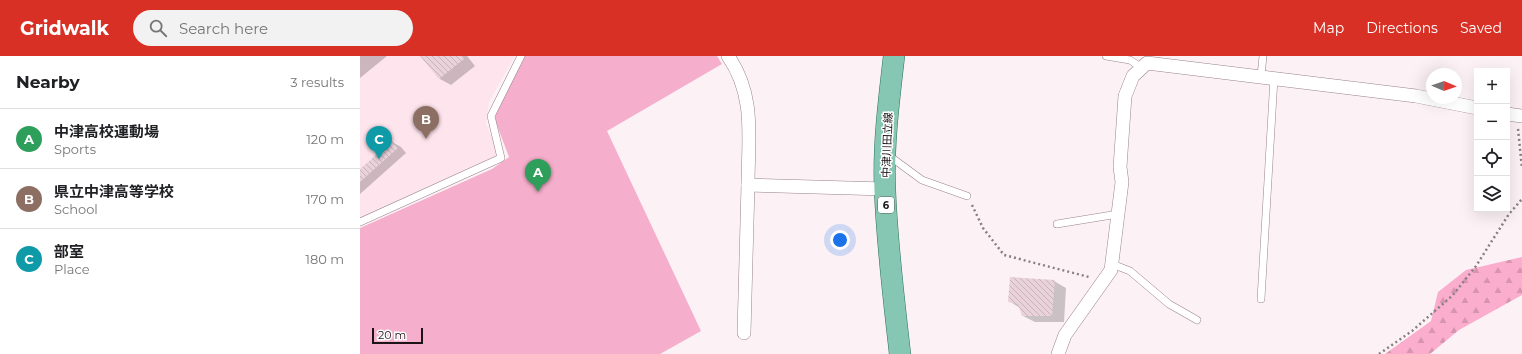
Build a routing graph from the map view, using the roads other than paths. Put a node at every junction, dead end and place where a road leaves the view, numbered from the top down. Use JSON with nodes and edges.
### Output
{"nodes":[{"id":1,"x":521,"y":56,"type":"edge"},
{"id":2,"x":728,"y":56,"type":"edge"},
{"id":3,"x":894,"y":56,"type":"edge"},
{"id":4,"x":1106,"y":56,"type":"edge"},
{"id":5,"x":1263,"y":56,"type":"edge"},
{"id":6,"x":1142,"y":68,"type":"junction"},
{"id":7,"x":1268,"y":77,"type":"junction"},
{"id":8,"x":1474,"y":107,"type":"edge"},
{"id":9,"x":886,"y":154,"type":"junction"},
{"id":10,"x":748,"y":185,"type":"junction"},
{"id":11,"x":885,"y":189,"type":"junction"},
{"id":12,"x":967,"y":196,"type":"road end"},
{"id":13,"x":1118,"y":214,"type":"junction"},
{"id":14,"x":360,"y":222,"type":"edge"},
{"id":15,"x":1057,"y":224,"type":"dead end"},
{"id":16,"x":1112,"y":264,"type":"junction"},
{"id":17,"x":1261,"y":300,"type":"dead end"},
{"id":18,"x":1197,"y":320,"type":"dead end"},
{"id":19,"x":744,"y":333,"type":"dead end"},
{"id":20,"x":900,"y":354,"type":"edge"},
{"id":21,"x":1058,"y":354,"type":"edge"}],
"edges":[{"from":1,"to":14,"type":"lane"},
{"from":2,"to":10,"type":"street"},
{"from":3,"to":9,"type":"main road","name":"中津川田立線","number":"6"},
{"from":4,"to":6,"type":"lane"},
{"from":5,"to":7,"type":"lane"},
{"from":6,"to":7,"type":"street"},
{"from":6,"to":13,"type":"street"},
{"from":7,"to":8,"type":"street"},
{"from":7,"to":17,"type":"lane"},
{"from":9,"to":11,"type":"main road","name":"中津川田立線","number":"6"},
{"from":9,"to":12,"type":"lane"},
{"from":10,"to":11,"type":"street"},
{"from":10,"to":19,"type":"street"},
{"from":11,"to":20,"type":"main road","name":"中津川田立線","number":"6"},
{"from":13,"to":15,"type":"lane"},
{"from":13,"to":16,"type":"street"},
{"from":16,"to":18,"type":"lane"},
{"from":16,"to":21,"type":"street"}]}
